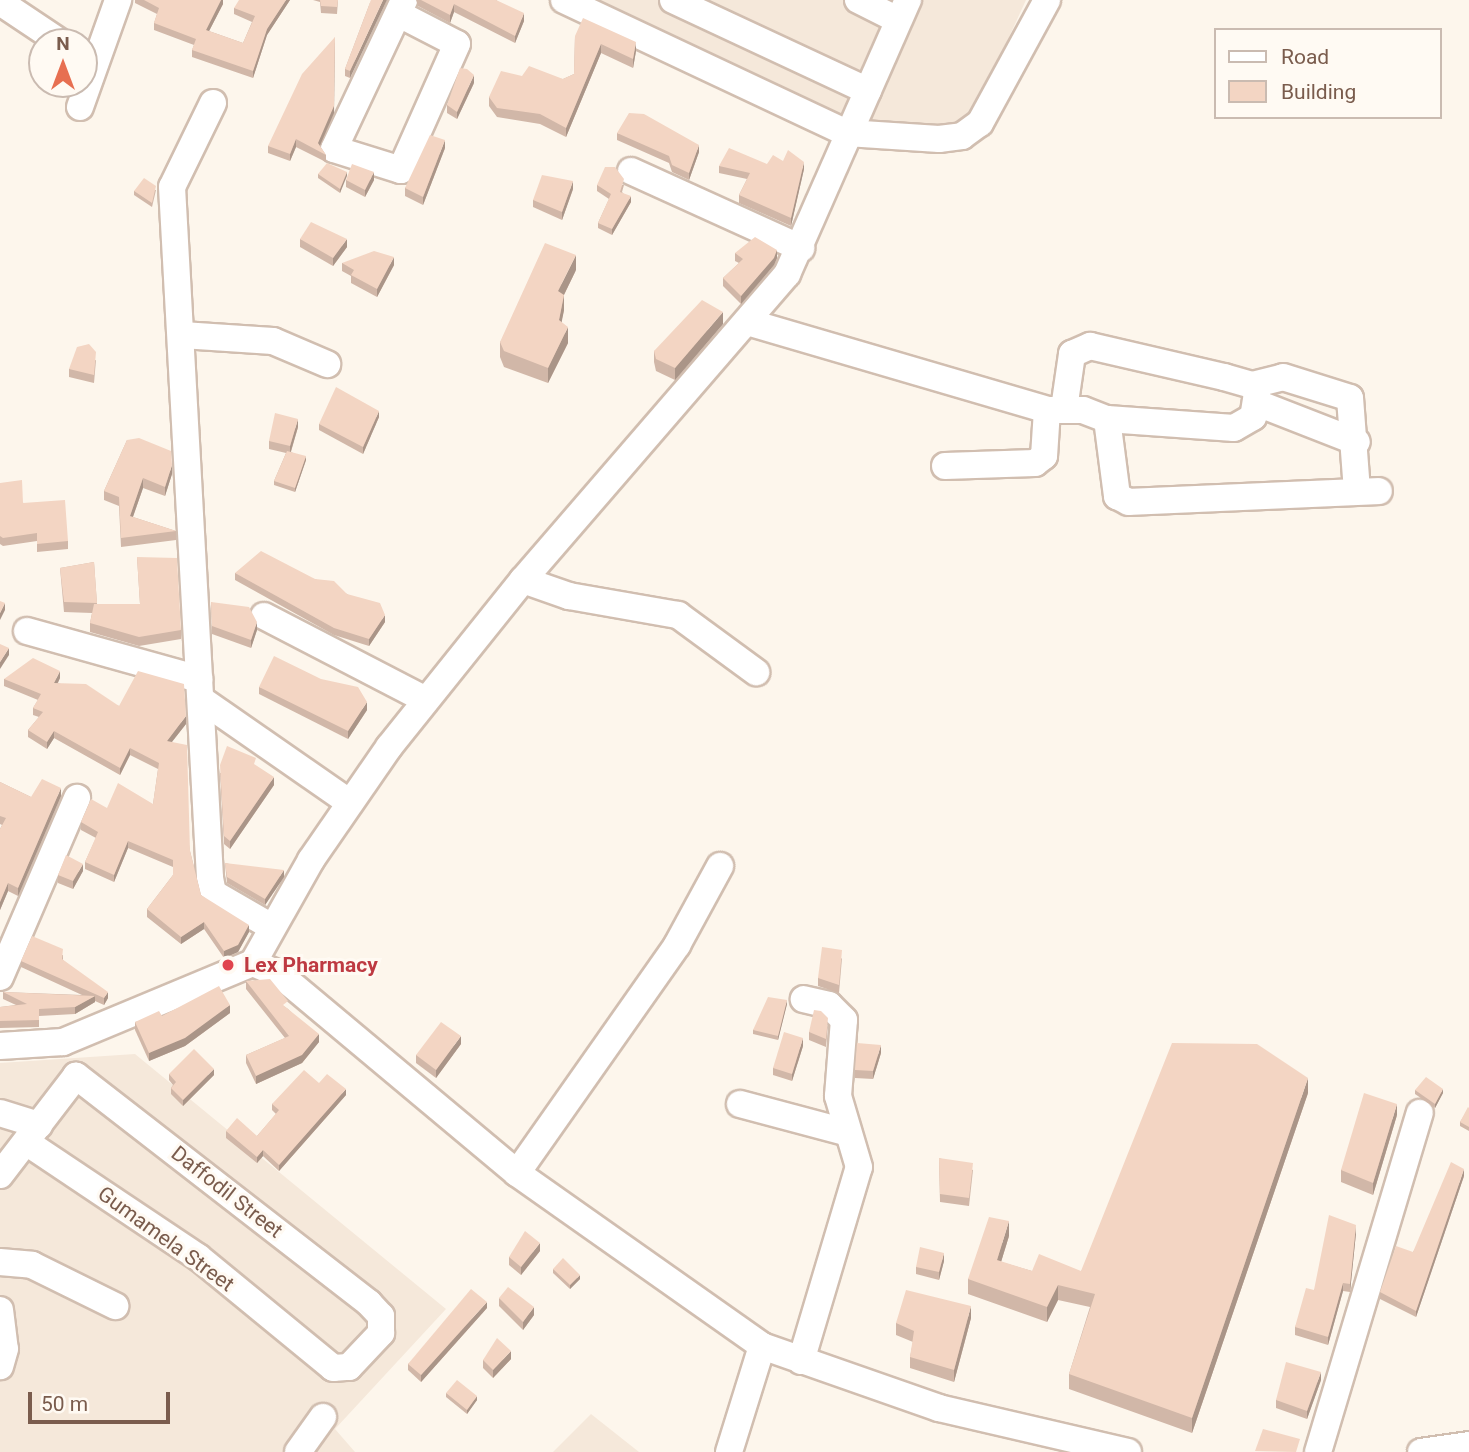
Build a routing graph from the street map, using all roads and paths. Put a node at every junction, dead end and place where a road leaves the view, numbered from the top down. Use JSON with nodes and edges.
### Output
{"nodes":[{"id":1,"x":118,"y":0,"type":"edge"},
{"id":2,"x":564,"y":0,"type":"edge"},
{"id":3,"x":673,"y":0,"type":"edge"},
{"id":4,"x":858,"y":0,"type":"edge"},
{"id":5,"x":1048,"y":0,"type":"edge"},
{"id":6,"x":10,"y":4,"type":"edge"},
{"id":7,"x":401,"y":7,"type":"edge"},
{"id":8,"x":903,"y":10,"type":"edge"},
{"id":9,"x":42,"y":28,"type":"edge"},
{"id":10,"x":867,"y":91,"type":"junction"},
{"id":11,"x":213,"y":103,"type":"dead end"},
{"id":12,"x":80,"y":107,"type":"dead end"},
{"id":13,"x":847,"y":133,"type":"junction"},
{"id":14,"x":631,"y":171,"type":"dead end"},
{"id":15,"x":801,"y":248,"type":"junction"},
{"id":16,"x":747,"y":323,"type":"junction"},
{"id":17,"x":182,"y":335,"type":"junction"},
{"id":18,"x":327,"y":364,"type":"dead end"},
{"id":19,"x":1255,"y":394,"type":"junction"},
{"id":20,"x":1055,"y":410,"type":"junction"},
{"id":21,"x":1107,"y":419,"type":"junction"},
{"id":22,"x":1357,"y":442,"type":"junction"},
{"id":23,"x":945,"y":466,"type":"dead end"},
{"id":24,"x":523,"y":580,"type":"junction"},
{"id":25,"x":264,"y":616,"type":"dead end"},
{"id":26,"x":27,"y":631,"type":"dead end"},
{"id":27,"x":756,"y":672,"type":"dead end"},
{"id":28,"x":200,"y":689,"type":"junction"},
{"id":29,"x":426,"y":700,"type":"junction"},
{"id":30,"x":76,"y":799,"type":"dead end"},
{"id":31,"x":350,"y":803,"type":"junction"},
{"id":32,"x":720,"y":866,"type":"dead end"},
{"id":33,"x":272,"y":927,"type":"junction"},
{"id":34,"x":253,"y":963,"type":"junction"},
{"id":35,"x":0,"y":977,"type":"edge"},
{"id":36,"x":804,"y":999,"type":"dead end"},
{"id":37,"x":62,"y":1042,"type":"junction"},
{"id":38,"x":0,"y":1046,"type":"edge"},
{"id":39,"x":76,"y":1076,"type":"junction"},
{"id":40,"x":740,"y":1104,"type":"dead end"},
{"id":41,"x":0,"y":1113,"type":"edge"},
{"id":42,"x":1420,"y":1113,"type":"dead end"},
{"id":43,"x":845,"y":1132,"type":"junction"},
{"id":44,"x":32,"y":1134,"type":"junction"},
{"id":45,"x":517,"y":1172,"type":"junction"},
{"id":46,"x":0,"y":1175,"type":"edge"},
{"id":47,"x":0,"y":1262,"type":"edge"},
{"id":48,"x":115,"y":1306,"type":"dead end"},
{"id":49,"x":0,"y":1310,"type":"edge"},
{"id":50,"x":762,"y":1346,"type":"junction"},
{"id":51,"x":801,"y":1361,"type":"junction"},
{"id":52,"x":0,"y":1366,"type":"edge"},
{"id":53,"x":333,"y":1368,"type":"joint"},
{"id":54,"x":323,"y":1417,"type":"dead end"},
{"id":55,"x":1469,"y":1445,"type":"edge"},
{"id":56,"x":298,"y":1452,"type":"edge"},
{"id":57,"x":729,"y":1452,"type":"edge"},
{"id":58,"x":1128,"y":1452,"type":"edge"},
{"id":59,"x":1318,"y":1452,"type":"edge"},
{"id":60,"x":1421,"y":1452,"type":"edge"}],
"edges":[{"from":1,"to":12,"type":"street"},
{"from":2,"to":13,"type":"street"},
{"from":3,"to":10,"type":"street"},
{"from":4,"to":8,"type":"street"},
{"from":5,"to":13,"type":"street"},
{"from":6,"to":9,"type":"street"},
{"from":7,"to":7,"type":"street"},
{"from":8,"to":10,"type":"street"},
{"from":10,"to":13,"type":"street"},
{"from":11,"to":17,"type":"street"},
{"from":13,"to":15,"type":"street"},
{"from":14,"to":15,"type":"street"},
{"from":15,"to":16,"type":"street"},
{"from":16,"to":20,"type":"street"},
{"from":16,"to":24,"type":"street"},
{"from":17,"to":18,"type":"street"},
{"from":17,"to":28,"type":"street"},
{"from":19,"to":20,"type":"street"},
{"from":19,"to":21,"type":"street"},
{"from":19,"to":22,"type":"street"},
{"from":19,"to":22,"type":"street"},
{"from":20,"to":21,"type":"street"},
{"from":20,"to":23,"type":"street"},
{"from":21,"to":22,"type":"street"},
{"from":24,"to":27,"type":"street"},
{"from":24,"to":29,"type":"street"},
{"from":25,"to":29,"type":"street"},
{"from":26,"to":28,"type":"street"},
{"from":28,"to":31,"type":"street"},
{"from":28,"to":33,"type":"street"},
{"from":29,"to":31,"type":"street"},
{"from":30,"to":35,"type":"street"},
{"from":31,"to":33,"type":"street"},
{"from":32,"to":45,"type":"street"},
{"from":33,"to":34,"type":"street"},
{"from":34,"to":37,"type":"street"},
{"from":34,"to":45,"type":"street"},
{"from":36,"to":43,"type":"street"},
{"from":37,"to":38,"type":"street"},
{"from":37,"to":39,"type":"street"},
{"from":39,"to":44,"type":"street"},
{"from":39,"to":53,"type":"street","name":"Daffodil Street"},
{"from":40,"to":43,"type":"street"},
{"from":41,"to":44,"type":"street","name":"Gumamela Street"},
{"from":42,"to":59,"type":"street"},
{"from":43,"to":51,"type":"street"},
{"from":44,"to":46,"type":"street"},
{"from":44,"to":53,"type":"street","name":"Gumamela Street"},
{"from":45,"to":50,"type":"street"},
{"from":47,"to":48,"type":"street"},
{"from":49,"to":52,"type":"street"},
{"from":50,"to":51,"type":"street"},
{"from":50,"to":57,"type":"street"},
{"from":51,"to":58,"type":"street"},
{"from":54,"to":56,"type":"street"},
{"from":55,"to":60,"type":"street"}]}
